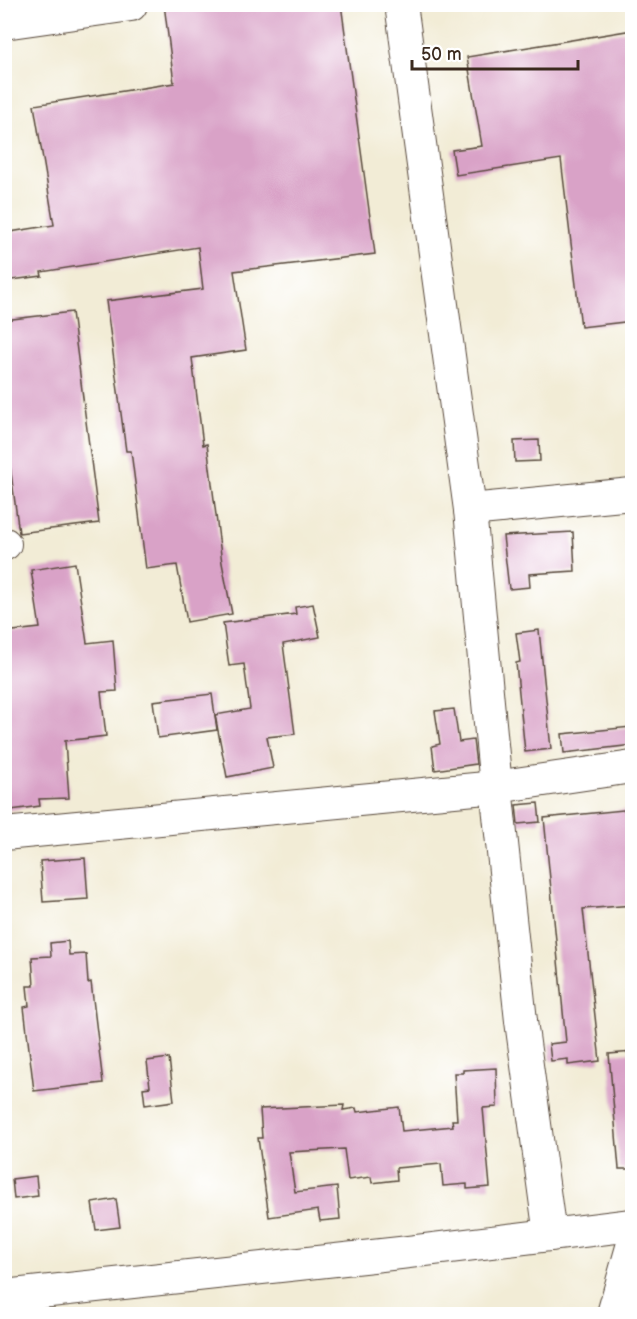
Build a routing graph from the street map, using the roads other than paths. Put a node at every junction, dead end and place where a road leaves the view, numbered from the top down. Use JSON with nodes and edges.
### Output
{"nodes":[{"id":1,"x":400,"y":4,"type":"edge"},
{"id":2,"x":131,"y":5,"type":"edge"},
{"id":3,"x":4,"y":23,"type":"edge"},
{"id":4,"x":633,"y":494,"type":"edge"},
{"id":5,"x":470,"y":510,"type":"junction"},
{"id":6,"x":633,"y":767,"type":"edge"},
{"id":7,"x":496,"y":787,"type":"junction"},
{"id":8,"x":4,"y":834,"type":"edge"},
{"id":9,"x":633,"y":1226,"type":"edge"},
{"id":10,"x":550,"y":1235,"type":"junction"},
{"id":11,"x":633,"y":1247,"type":"edge"},
{"id":12,"x":4,"y":1296,"type":"edge"},
{"id":13,"x":613,"y":1314,"type":"edge"}],
"edges":[{"from":1,"to":5,"type":"street"},
{"from":2,"to":3,"type":"street"},
{"from":4,"to":5,"type":"street"},
{"from":5,"to":7,"type":"street"},
{"from":6,"to":7,"type":"street"},
{"from":7,"to":8,"type":"street"},
{"from":7,"to":10,"type":"street"},
{"from":9,"to":10,"type":"street"},
{"from":10,"to":12,"type":"street"},
{"from":11,"to":13,"type":"street"}]}
